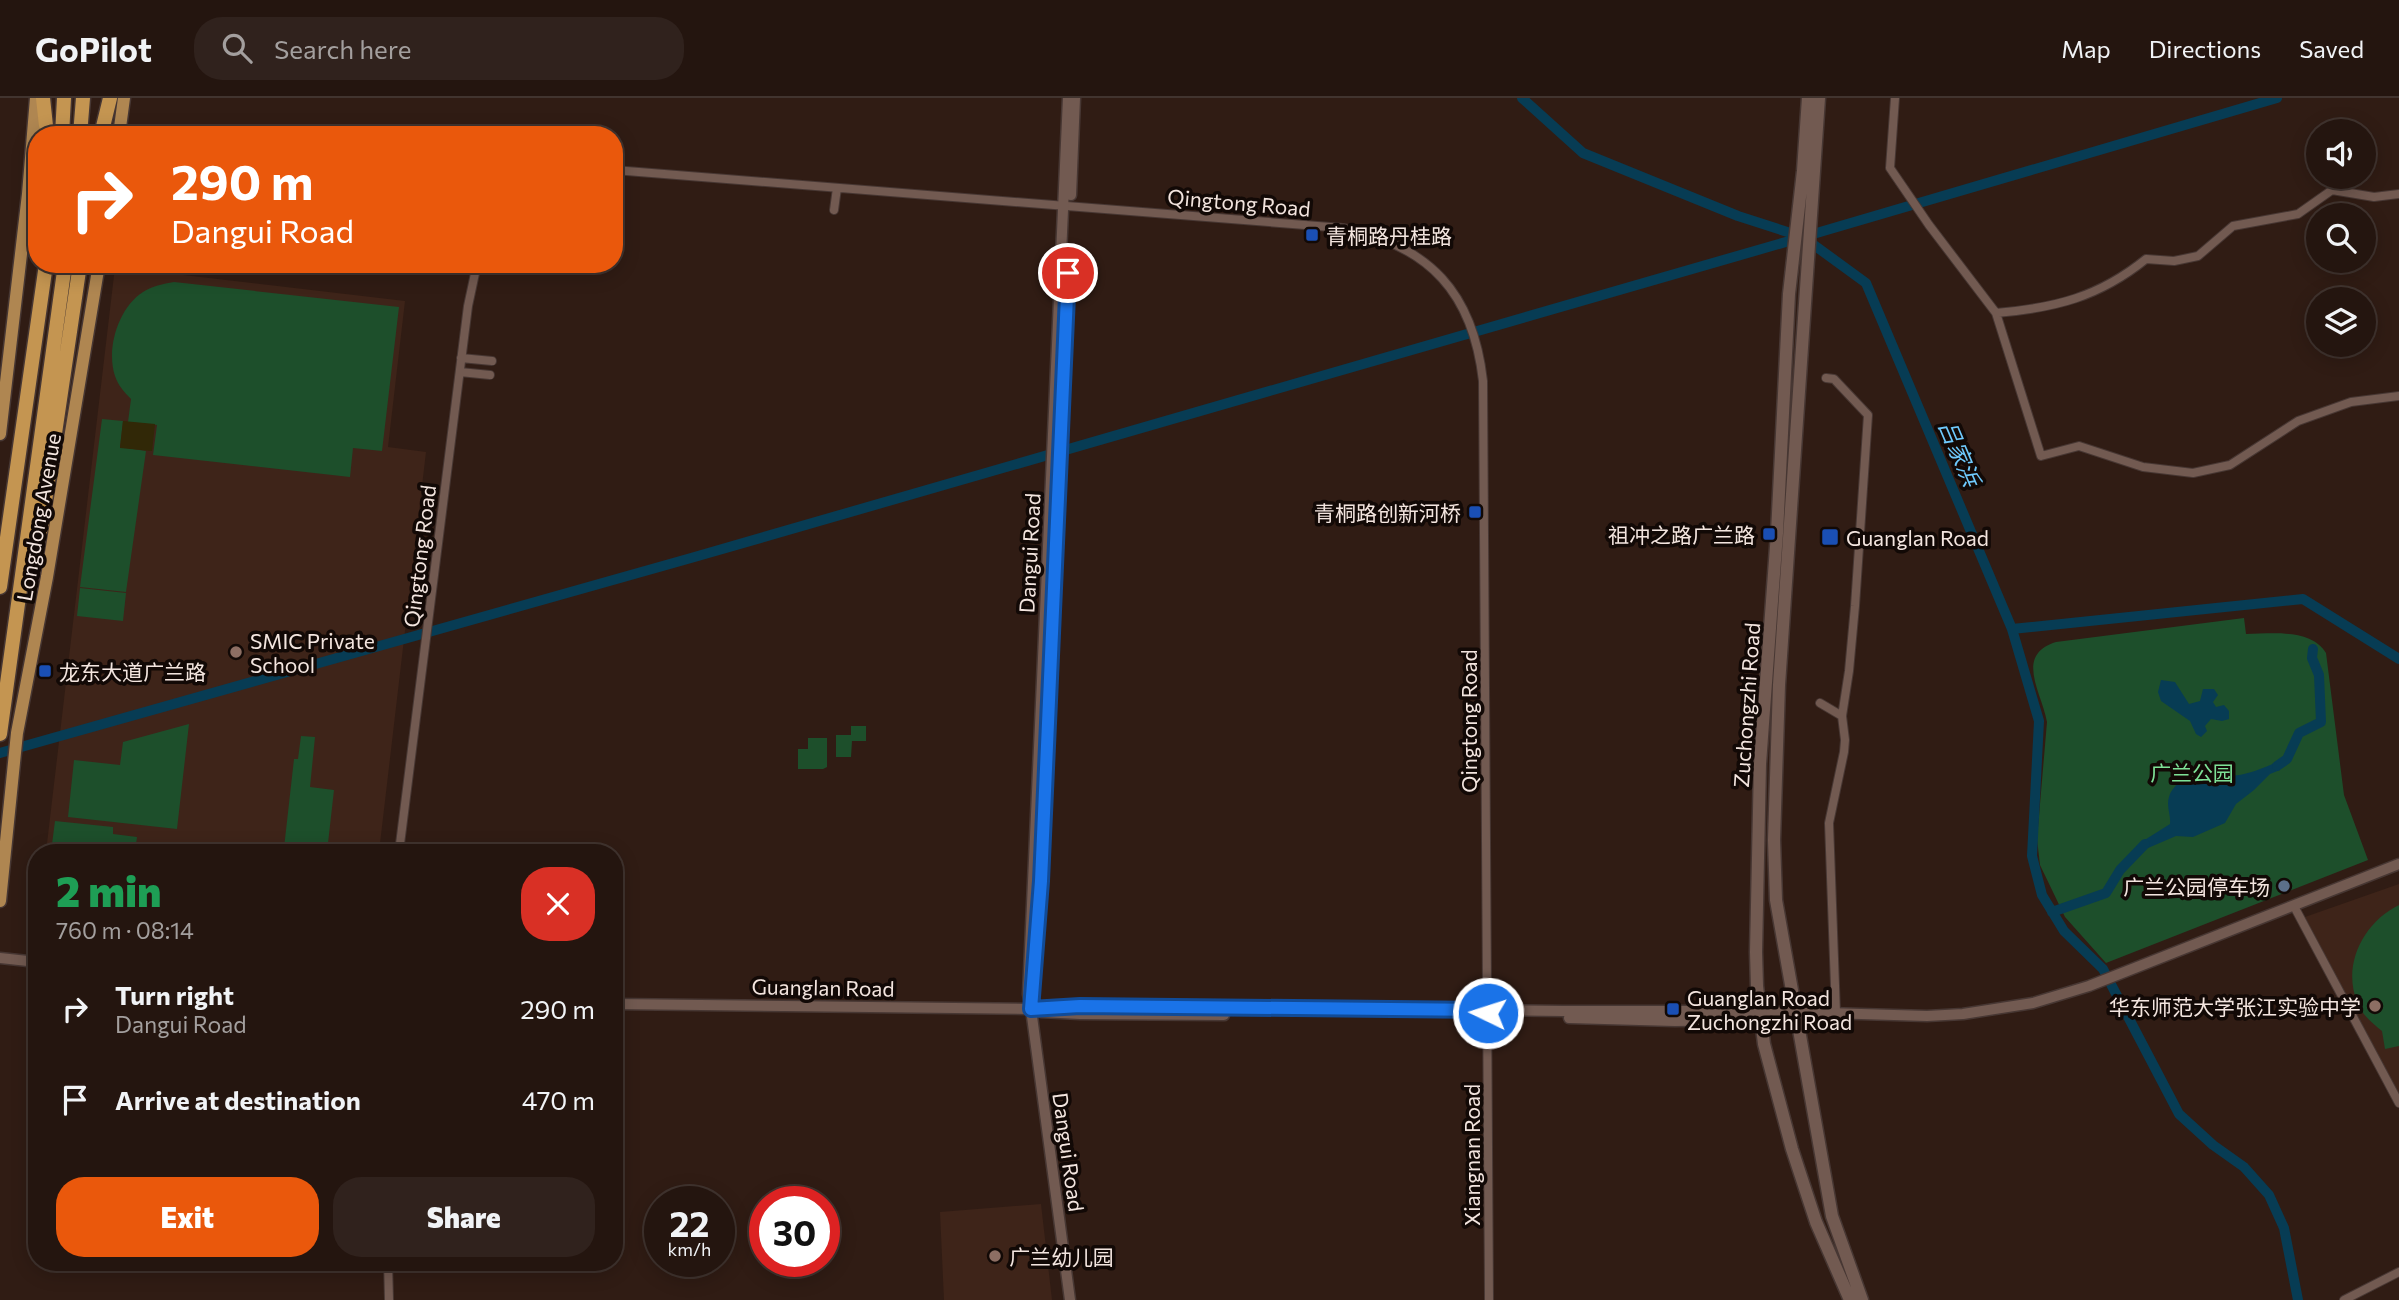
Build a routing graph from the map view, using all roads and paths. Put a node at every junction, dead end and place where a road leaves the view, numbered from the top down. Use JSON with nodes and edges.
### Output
{"nodes":[{"id":1,"x":36,"y":98,"type":"edge"},
{"id":2,"x":43,"y":98,"type":"edge"},
{"id":3,"x":64,"y":98,"type":"edge"},
{"id":4,"x":83,"y":98,"type":"edge"},
{"id":5,"x":102,"y":98,"type":"edge"},
{"id":6,"x":110,"y":98,"type":"edge"},
{"id":7,"x":124,"y":98,"type":"edge"},
{"id":8,"x":1068,"y":98,"type":"edge"},
{"id":9,"x":1075,"y":98,"type":"edge"},
{"id":10,"x":1808,"y":98,"type":"edge"},
{"id":11,"x":1819,"y":98,"type":"edge"},
{"id":12,"x":1895,"y":98,"type":"edge"},
{"id":13,"x":34,"y":126,"type":"edge"},
{"id":14,"x":46,"y":126,"type":"edge"},
{"id":15,"x":62,"y":126,"type":"edge"},
{"id":16,"x":81,"y":126,"type":"edge"},
{"id":17,"x":100,"y":126,"type":"edge"},
{"id":18,"x":102,"y":126,"type":"edge"},
{"id":19,"x":120,"y":126,"type":"edge"},
{"id":20,"x":623,"y":171,"type":"edge"},
{"id":21,"x":1808,"y":173,"type":"junction"},
{"id":22,"x":837,"y":188,"type":"junction"},
{"id":23,"x":28,"y":194,"type":"edge"},
{"id":24,"x":2399,"y":194,"type":"edge"},
{"id":25,"x":1067,"y":206,"type":"junction"},
{"id":26,"x":834,"y":210,"type":"dead end"},
{"id":27,"x":43,"y":273,"type":"edge"},
{"id":28,"x":64,"y":273,"type":"edge"},
{"id":29,"x":79,"y":273,"type":"edge"},
{"id":30,"x":98,"y":273,"type":"edge"},
{"id":31,"x":475,"y":273,"type":"edge"},
{"id":32,"x":1996,"y":313,"type":"junction"},
{"id":33,"x":461,"y":358,"type":"junction"},
{"id":34,"x":492,"y":361,"type":"dead end"},
{"id":35,"x":460,"y":372,"type":"junction"},
{"id":36,"x":490,"y":376,"type":"dead end"},
{"id":37,"x":1826,"y":378,"type":"dead end"},
{"id":38,"x":2399,"y":396,"type":"edge"},
{"id":39,"x":0,"y":434,"type":"edge"},
{"id":40,"x":0,"y":587,"type":"edge"},
{"id":41,"x":18,"y":602,"type":"junction"},
{"id":42,"x":1820,"y":703,"type":"dead end"},
{"id":43,"x":1842,"y":716,"type":"junction"},
{"id":44,"x":0,"y":734,"type":"edge"},
{"id":45,"x":400,"y":844,"type":"edge"},
{"id":46,"x":2399,"y":864,"type":"edge"},
{"id":47,"x":2399,"y":870,"type":"edge"},
{"id":48,"x":0,"y":901,"type":"edge"},
{"id":49,"x":2297,"y":910,"type":"junction"},
{"id":50,"x":0,"y":958,"type":"edge"},
{"id":51,"x":28,"y":961,"type":"edge"},
{"id":52,"x":2134,"y":972,"type":"junction"},
{"id":53,"x":2090,"y":989,"type":"junction"},
{"id":54,"x":623,"y":1004,"type":"edge"},
{"id":55,"x":1031,"y":1009,"type":"junction"},
{"id":56,"x":1836,"y":1013,"type":"junction"},
{"id":57,"x":1488,"y":1014,"type":"junction"},
{"id":58,"x":1760,"y":1015,"type":"junction"},
{"id":59,"x":1797,"y":1016,"type":"junction"},
{"id":60,"x":2399,"y":1103,"type":"edge"},
{"id":61,"x":387,"y":1271,"type":"edge"},
{"id":62,"x":2399,"y":1272,"type":"edge"},
{"id":63,"x":389,"y":1300,"type":"edge"},
{"id":64,"x":1070,"y":1300,"type":"edge"},
{"id":65,"x":1489,"y":1300,"type":"edge"},
{"id":66,"x":1850,"y":1300,"type":"edge"},
{"id":67,"x":1862,"y":1300,"type":"edge"},
{"id":68,"x":2344,"y":1300,"type":"edge"}],
"edges":[{"from":1,"to":13,"type":"main road"},
{"from":2,"to":14,"type":"highway"},
{"from":3,"to":15,"type":"highway"},
{"from":4,"to":16,"type":"highway"},
{"from":5,"to":17,"type":"highway"},
{"from":6,"to":18,"type":"highway"},
{"from":7,"to":19,"type":"main road"},
{"from":8,"to":25,"type":"street","name":"Dangui Road"},
{"from":9,"to":25,"type":"street","name":"Dangui Road"},
{"from":10,"to":21,"type":"main road","name":"Zuchongzhi Road"},
{"from":11,"to":21,"type":"main road","name":"Zuchongzhi Road"},
{"from":12,"to":32,"type":"street"},
{"from":20,"to":22,"type":"street","name":"Qingtong Road"},
{"from":21,"to":58,"type":"main road","name":"Zuchongzhi Road"},
{"from":21,"to":59,"type":"main road","name":"Zuchongzhi Road"},
{"from":22,"to":25,"type":"street","name":"Qingtong Road"},
{"from":22,"to":26,"type":"street"},
{"from":23,"to":39,"type":"main road"},
{"from":24,"to":32,"type":"street"},
{"from":25,"to":55,"type":"street","name":"Dangui Road"},
{"from":25,"to":57,"type":"street","name":"Qingtong Road"},
{"from":27,"to":40,"type":"highway"},
{"from":28,"to":41,"type":"highway"},
{"from":29,"to":41,"type":"highway"},
{"from":30,"to":48,"type":"main road","name":"Longdong Avenue"},
{"from":31,"to":33,"type":"street","name":"Qingtong Road"},
{"from":32,"to":38,"type":"street"},
{"from":33,"to":34,"type":"street"},
{"from":33,"to":35,"type":"street","name":"Qingtong Road"},
{"from":35,"to":36,"type":"street"},
{"from":35,"to":45,"type":"street","name":"Qingtong Road"},
{"from":37,"to":43,"type":"street"},
{"from":41,"to":44,"type":"highway"},
{"from":42,"to":43,"type":"street"},
{"from":43,"to":56,"type":"street"},
{"from":46,"to":52,"type":"street","name":"Guanglan Road"},
{"from":47,"to":49,"type":"street","name":"Guanglan Road"},
{"from":49,"to":52,"type":"street","name":"Guanglan Road"},
{"from":49,"to":60,"type":"street"},
{"from":50,"to":51,"type":"street"},
{"from":52,"to":53,"type":"street","name":"Guanglan Road"},
{"from":53,"to":56,"type":"street","name":"Guanglan Road"},
{"from":53,"to":59,"type":"street","name":"Guanglan Road"},
{"from":54,"to":55,"type":"street","name":"Guanglan Road"},
{"from":55,"to":57,"type":"street","name":"Guanglan Road"},
{"from":55,"to":64,"type":"street","name":"Dangui Road"},
{"from":56,"to":59,"type":"street","name":"Guanglan Road"},
{"from":57,"to":58,"type":"street","name":"Guanglan Road"},
{"from":57,"to":65,"type":"street","name":"Xiangnan Road"},
{"from":58,"to":59,"type":"street","name":"Guanglan Road"},
{"from":58,"to":66,"type":"main road","name":"Zuchongzhi Road"},
{"from":59,"to":67,"type":"main road","name":"Zuchongzhi Road"},
{"from":61,"to":63,"type":"street"},
{"from":62,"to":68,"type":"street"}]}
